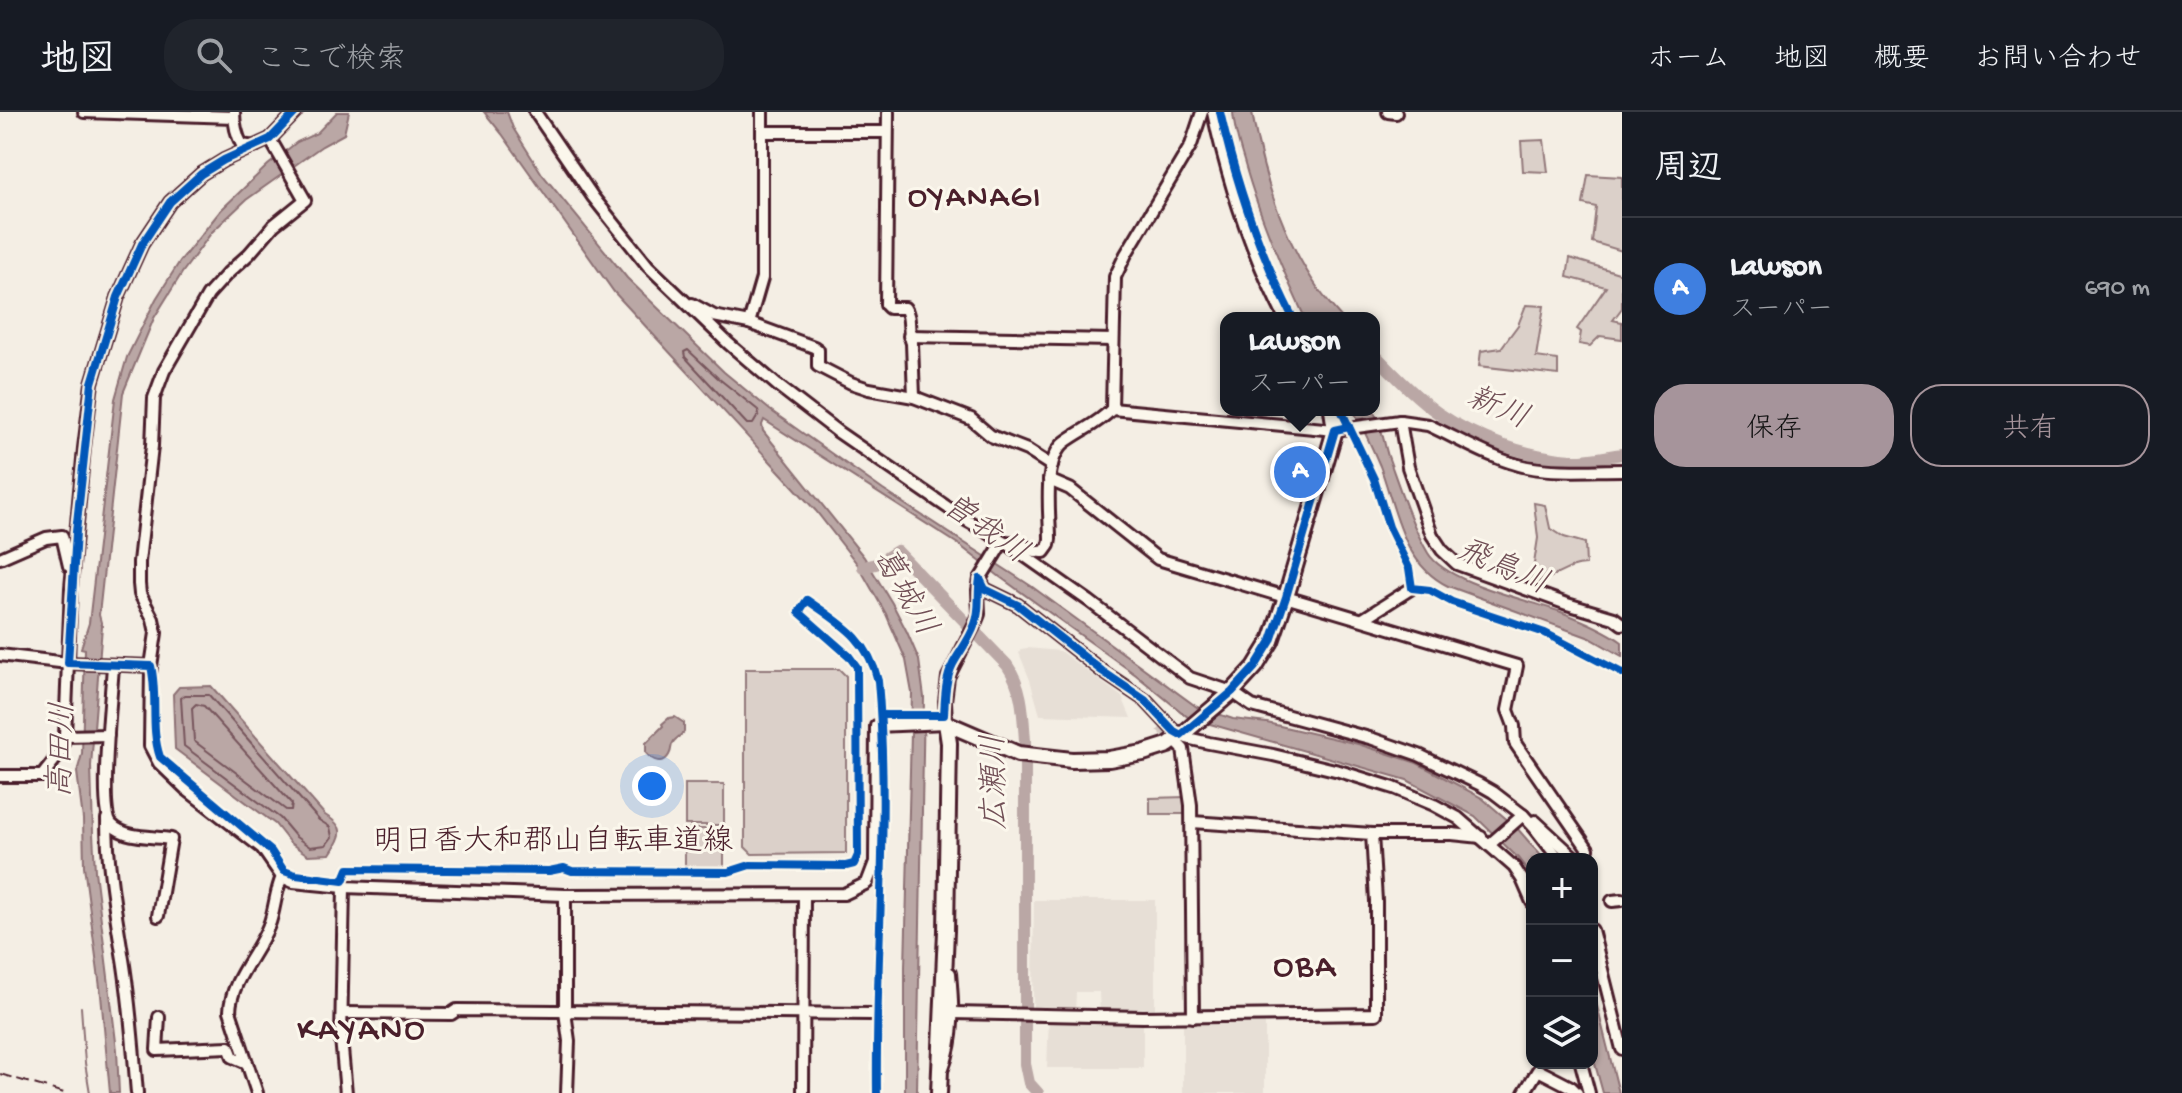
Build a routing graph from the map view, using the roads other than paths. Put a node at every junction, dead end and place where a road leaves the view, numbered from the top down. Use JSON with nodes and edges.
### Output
{"nodes":[{"id":1,"x":84,"y":112,"type":"edge"},
{"id":2,"x":296,"y":112,"type":"edge"},
{"id":3,"x":535,"y":112,"type":"edge"},
{"id":4,"x":762,"y":112,"type":"edge"},
{"id":5,"x":888,"y":112,"type":"edge"},
{"id":6,"x":1388,"y":112,"type":"edge"},
{"id":7,"x":1396,"y":113,"type":"edge"},
{"id":8,"x":234,"y":114,"type":"edge"},
{"id":9,"x":1208,"y":114,"type":"edge"},
{"id":10,"x":762,"y":132,"type":"junction"},
{"id":11,"x":887,"y":132,"type":"junction"},
{"id":12,"x":270,"y":141,"type":"junction"},
{"id":13,"x":254,"y":147,"type":"junction"},
{"id":14,"x":686,"y":303,"type":"junction"},
{"id":15,"x":1284,"y":312,"type":"edge"},
{"id":16,"x":749,"y":323,"type":"junction"},
{"id":17,"x":909,"y":336,"type":"junction"},
{"id":18,"x":1113,"y":340,"type":"junction"},
{"id":19,"x":914,"y":397,"type":"junction"},
{"id":20,"x":1112,"y":409,"type":"junction"},
{"id":21,"x":1333,"y":416,"type":"edge"},
{"id":22,"x":1400,"y":421,"type":"junction"},
{"id":23,"x":1335,"y":430,"type":"junction"},
{"id":24,"x":1052,"y":466,"type":"junction"},
{"id":25,"x":1622,"y":470,"type":"edge"},
{"id":26,"x":1049,"y":480,"type":"junction"},
{"id":27,"x":1004,"y":542,"type":"junction"},
{"id":28,"x":0,"y":558,"type":"edge"},
{"id":29,"x":980,"y":579,"type":"junction"},
{"id":30,"x":71,"y":588,"type":"junction"},
{"id":31,"x":1412,"y":588,"type":"dead end"},
{"id":32,"x":1286,"y":597,"type":"junction"},
{"id":33,"x":1363,"y":619,"type":"junction"},
{"id":34,"x":1622,"y":624,"type":"edge"},
{"id":35,"x":0,"y":655,"type":"edge"},
{"id":36,"x":71,"y":663,"type":"junction"},
{"id":37,"x":110,"y":665,"type":"junction"},
{"id":38,"x":151,"y":666,"type":"junction"},
{"id":39,"x":1229,"y":695,"type":"junction"},
{"id":40,"x":1142,"y":698,"type":"junction"},
{"id":41,"x":942,"y":724,"type":"junction"},
{"id":42,"x":1161,"y":727,"type":"tunnel mouth"},
{"id":43,"x":68,"y":736,"type":"junction"},
{"id":44,"x":105,"y":736,"type":"junction"},
{"id":45,"x":1180,"y":736,"type":"junction"},
{"id":46,"x":0,"y":776,"type":"edge"},
{"id":47,"x":1520,"y":817,"type":"junction"},
{"id":48,"x":107,"y":819,"type":"junction"},
{"id":49,"x":1192,"y":822,"type":"junction"},
{"id":50,"x":1372,"y":834,"type":"junction"},
{"id":51,"x":1488,"y":841,"type":"junction"},
{"id":52,"x":1554,"y":853,"type":"edge"},
{"id":53,"x":282,"y":877,"type":"junction"},
{"id":54,"x":344,"y":887,"type":"junction"},
{"id":55,"x":1526,"y":888,"type":"edge"},
{"id":56,"x":565,"y":895,"type":"junction"},
{"id":57,"x":804,"y":895,"type":"junction"},
{"id":58,"x":158,"y":916,"type":"dead end"},
{"id":59,"x":946,"y":931,"type":"junction"},
{"id":60,"x":1598,"y":954,"type":"edge"},
{"id":61,"x":565,"y":1012,"type":"junction"},
{"id":62,"x":342,"y":1013,"type":"junction"},
{"id":63,"x":953,"y":1013,"type":"junction"},
{"id":64,"x":804,"y":1014,"type":"junction"},
{"id":65,"x":871,"y":1014,"type":"dead end"},
{"id":66,"x":159,"y":1017,"type":"dead end"},
{"id":67,"x":1193,"y":1017,"type":"junction"},
{"id":68,"x":1622,"y":1049,"type":"edge"},
{"id":69,"x":247,"y":1063,"type":"junction"},
{"id":70,"x":1583,"y":1069,"type":"edge"},
{"id":71,"x":939,"y":1087,"type":"edge"},
{"id":72,"x":137,"y":1093,"type":"edge"},
{"id":73,"x":257,"y":1093,"type":"edge"},
{"id":74,"x":346,"y":1093,"type":"edge"},
{"id":75,"x":567,"y":1093,"type":"edge"},
{"id":76,"x":803,"y":1093,"type":"edge"},
{"id":77,"x":1524,"y":1093,"type":"edge"},
{"id":78,"x":1577,"y":1093,"type":"edge"},
{"id":79,"x":1589,"y":1093,"type":"edge"}],
"edges":[{"from":1,"to":8,"type":"street"},
{"from":2,"to":12,"type":"street"},
{"from":3,"to":14,"type":"street"},
{"from":4,"to":10,"type":"street"},
{"from":5,"to":11,"type":"street"},
{"from":6,"to":7,"type":"street"},
{"from":8,"to":13,"type":"street"},
{"from":9,"to":15,"type":"main road"},
{"from":9,"to":18,"type":"street"},
{"from":10,"to":11,"type":"street"},
{"from":10,"to":16,"type":"street"},
{"from":11,"to":17,"type":"street"},
{"from":12,"to":13,"type":"street"},
{"from":12,"to":38,"type":"street"},
{"from":13,"to":30,"type":"street"},
{"from":14,"to":16,"type":"street"},
{"from":14,"to":27,"type":"street"},
{"from":16,"to":19,"type":"street"},
{"from":17,"to":18,"type":"street"},
{"from":17,"to":19,"type":"street"},
{"from":18,"to":20,"type":"street"},
{"from":19,"to":24,"type":"street"},
{"from":20,"to":23,"type":"street"},
{"from":20,"to":24,"type":"street"},
{"from":21,"to":23,"type":"main road"},
{"from":22,"to":23,"type":"street"},
{"from":22,"to":25,"type":"street"},
{"from":22,"to":34,"type":"street"},
{"from":23,"to":32,"type":"main road"},
{"from":24,"to":26,"type":"street"},
{"from":26,"to":27,"type":"street"},
{"from":26,"to":32,"type":"street"},
{"from":27,"to":29,"type":"street"},
{"from":27,"to":39,"type":"street"},
{"from":28,"to":30,"type":"street"},
{"from":29,"to":40,"type":"street"},
{"from":29,"to":41,"type":"street"},
{"from":30,"to":36,"type":"street"},
{"from":31,"to":33,"type":"street"},
{"from":32,"to":33,"type":"street"},
{"from":32,"to":39,"type":"main road"},
{"from":33,"to":47,"type":"street"},
{"from":35,"to":36,"type":"street"},
{"from":36,"to":37,"type":"street"},
{"from":36,"to":43,"type":"street"},
{"from":37,"to":38,"type":"street"},
{"from":37,"to":44,"type":"street"},
{"from":38,"to":53,"type":"street"},
{"from":39,"to":45,"type":"main road"},
{"from":39,"to":47,"type":"street"},
{"from":40,"to":42,"type":"street"},
{"from":40,"to":45,"type":"street"},
{"from":41,"to":45,"type":"main road"},
{"from":41,"to":57,"type":"street"},
{"from":41,"to":59,"type":"main road"},
{"from":43,"to":44,"type":"street"},
{"from":43,"to":46,"type":"street"},
{"from":44,"to":48,"type":"street"},
{"from":45,"to":49,"type":"street"},
{"from":45,"to":51,"type":"street"},
{"from":47,"to":51,"type":"street"},
{"from":47,"to":52,"type":"street"},
{"from":48,"to":58,"type":"street"},
{"from":48,"to":72,"type":"street"},
{"from":49,"to":50,"type":"street"},
{"from":49,"to":67,"type":"street"},
{"from":50,"to":51,"type":"street"},
{"from":50,"to":67,"type":"street"},
{"from":51,"to":55,"type":"street"},
{"from":53,"to":54,"type":"street"},
{"from":53,"to":69,"type":"street"},
{"from":54,"to":56,"type":"street"},
{"from":54,"to":62,"type":"street"},
{"from":56,"to":57,"type":"street"},
{"from":56,"to":61,"type":"street"},
{"from":57,"to":64,"type":"street"},
{"from":59,"to":63,"type":"street"},
{"from":59,"to":71,"type":"main road"},
{"from":60,"to":68,"type":"street"},
{"from":61,"to":62,"type":"street"},
{"from":61,"to":64,"type":"street"},
{"from":61,"to":75,"type":"street"},
{"from":62,"to":74,"type":"street"},
{"from":63,"to":67,"type":"street"},
{"from":63,"to":71,"type":"street"},
{"from":64,"to":65,"type":"street"},
{"from":64,"to":76,"type":"street"},
{"from":66,"to":69,"type":"street"},
{"from":69,"to":73,"type":"street"},
{"from":70,"to":79,"type":"street"},
{"from":77,"to":78,"type":"street"}]}
